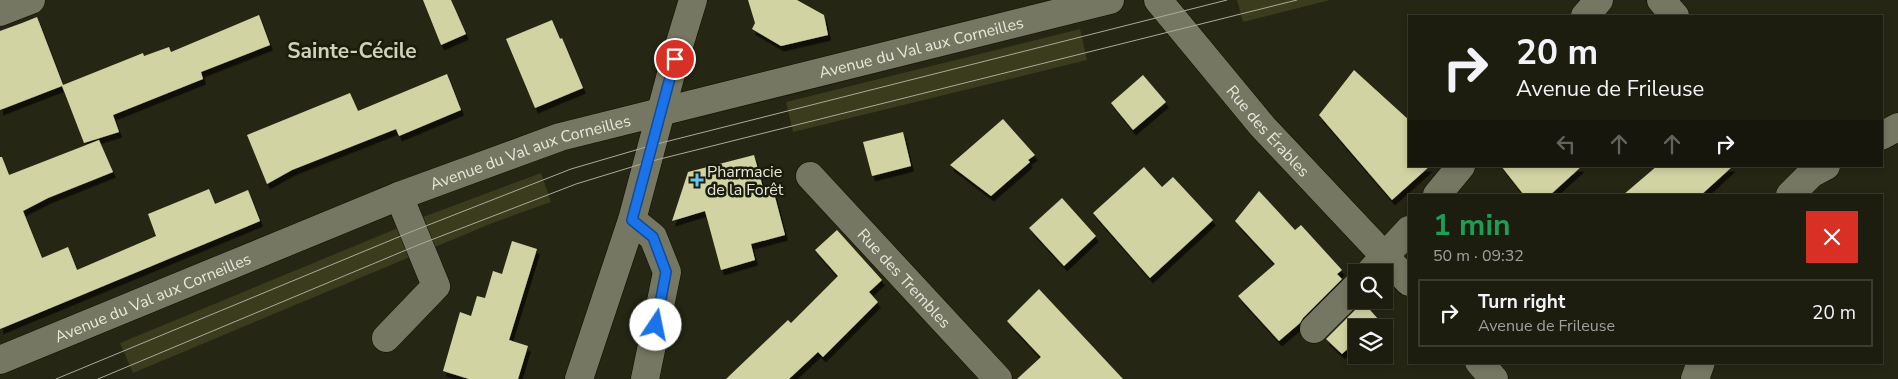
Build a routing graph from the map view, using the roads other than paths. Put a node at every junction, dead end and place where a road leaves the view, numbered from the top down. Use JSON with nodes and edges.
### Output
{"nodes":[{"id":1,"x":31,"y":0,"type":"edge"},
{"id":2,"x":693,"y":0,"type":"edge"},
{"id":3,"x":1110,"y":0,"type":"edge"},
{"id":4,"x":1158,"y":0,"type":"edge"},
{"id":5,"x":1599,"y":0,"type":"edge"},
{"id":6,"x":1660,"y":0,"type":"edge"},
{"id":7,"x":0,"y":12,"type":"edge"},
{"id":8,"x":1587,"y":15,"type":"edge"},
{"id":9,"x":1674,"y":15,"type":"edge"},
{"id":10,"x":662,"y":111,"type":"junction"},
{"id":11,"x":1898,"y":127,"type":"edge"},
{"id":12,"x":1883,"y":135,"type":"edge"},
{"id":13,"x":1460,"y":167,"type":"edge"},
{"id":14,"x":1824,"y":167,"type":"edge"},
{"id":15,"x":810,"y":176,"type":"dead end"},
{"id":16,"x":1438,"y":194,"type":"edge"},
{"id":17,"x":1791,"y":194,"type":"edge"},
{"id":18,"x":400,"y":196,"type":"junction"},
{"id":19,"x":632,"y":220,"type":"junction"},
{"id":20,"x":1408,"y":231,"type":"edge"},
{"id":21,"x":1377,"y":264,"type":"edge"},
{"id":22,"x":1379,"y":264,"type":"edge"},
{"id":23,"x":1393,"y":273,"type":"edge"},
{"id":24,"x":1408,"y":281,"type":"edge"},
{"id":25,"x":1348,"y":295,"type":"edge"},
{"id":26,"x":1314,"y":329,"type":"dead end"},
{"id":27,"x":386,"y":338,"type":"dead end"},
{"id":28,"x":0,"y":360,"type":"edge"},
{"id":29,"x":1481,"y":364,"type":"edge"},
{"id":30,"x":1700,"y":364,"type":"edge"},
{"id":31,"x":580,"y":379,"type":"edge"},
{"id":32,"x":645,"y":379,"type":"edge"},
{"id":33,"x":998,"y":379,"type":"edge"},
{"id":34,"x":1494,"y":379,"type":"edge"},
{"id":35,"x":1695,"y":379,"type":"edge"}],
"edges":[{"from":1,"to":7,"type":"street"},
{"from":2,"to":10,"type":"street"},
{"from":3,"to":10,"type":"street","name":"Avenue du Val aux Corneilles"},
{"from":4,"to":21,"type":"street","name":"Rue des Érables"},
{"from":5,"to":8,"type":"street"},
{"from":6,"to":9,"type":"street"},
{"from":10,"to":18,"type":"street","name":"Avenue du Val aux Corneilles"},
{"from":10,"to":19,"type":"street"},
{"from":11,"to":12,"type":"street"},
{"from":13,"to":16,"type":"street"},
{"from":14,"to":17,"type":"street"},
{"from":15,"to":33,"type":"street","name":"Rue des Trembles"},
{"from":18,"to":27,"type":"street"},
{"from":18,"to":28,"type":"street","name":"Avenue du Val aux Corneilles"},
{"from":19,"to":31,"type":"street"},
{"from":19,"to":32,"type":"street"},
{"from":20,"to":22,"type":"street"},
{"from":23,"to":24,"type":"street","name":"Rue des Érables"},
{"from":25,"to":26,"type":"street"},
{"from":29,"to":34,"type":"street"},
{"from":30,"to":35,"type":"street"}]}
